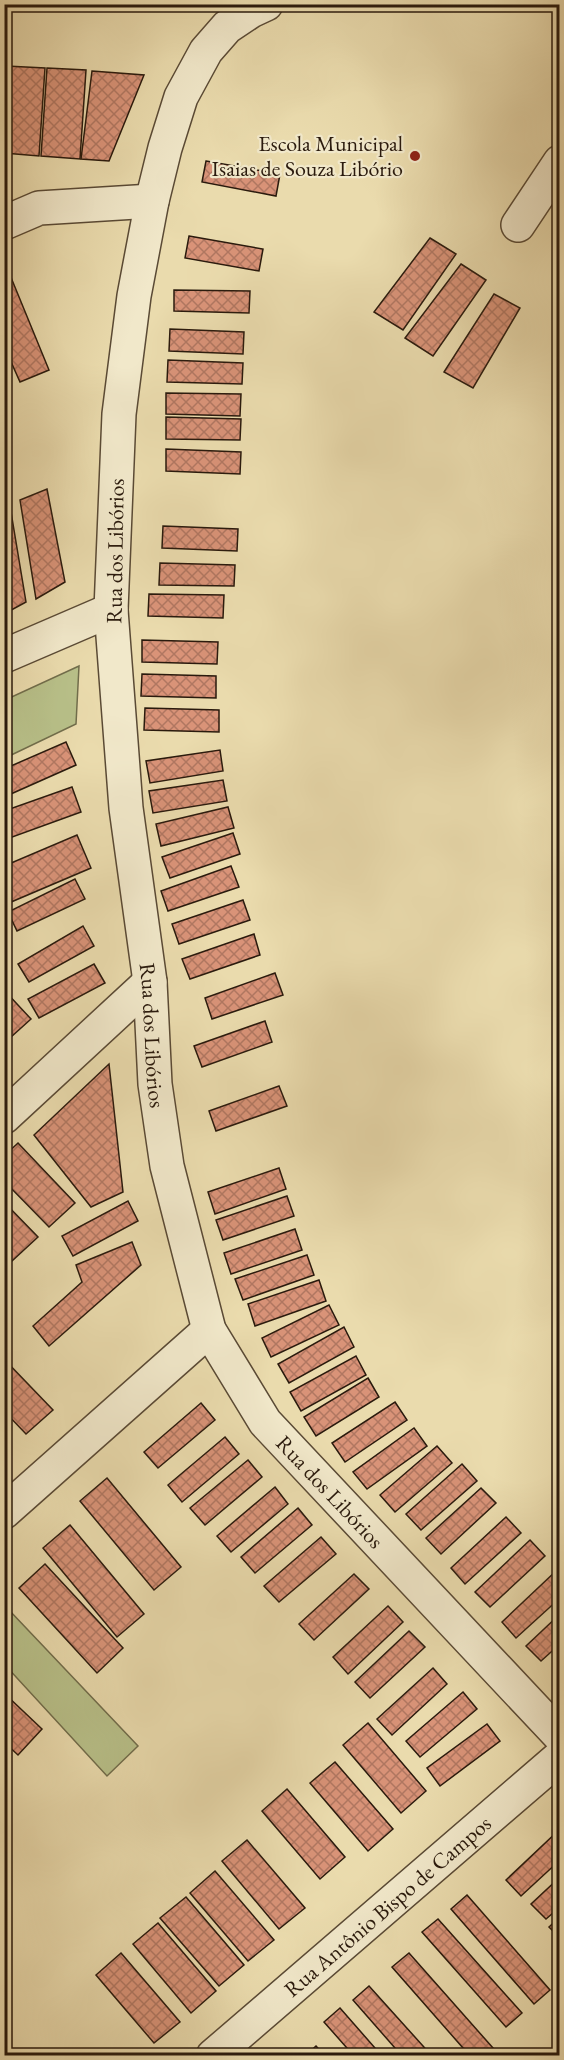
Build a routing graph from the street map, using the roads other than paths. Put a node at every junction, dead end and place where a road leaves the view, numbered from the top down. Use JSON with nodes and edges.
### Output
{"nodes":[{"id":1,"x":255,"y":7,"type":"edge"},
{"id":2,"x":560,"y":162,"type":"edge"},
{"id":3,"x":152,"y":201,"type":"junction"},
{"id":4,"x":4,"y":204,"type":"edge"},
{"id":5,"x":39,"y":208,"type":"junction"},
{"id":6,"x":4,"y":223,"type":"edge"},
{"id":7,"x":518,"y":225,"type":"dead end"},
{"id":8,"x":111,"y":610,"type":"junction"},
{"id":9,"x":4,"y":656,"type":"edge"},
{"id":10,"x":150,"y":982,"type":"junction"},
{"id":11,"x":4,"y":1117,"type":"edge"},
{"id":12,"x":209,"y":1330,"type":"junction"},
{"id":13,"x":4,"y":1512,"type":"edge"},
{"id":14,"x":560,"y":1736,"type":"edge"},
{"id":15,"x":560,"y":1757,"type":"edge"},
{"id":16,"x":213,"y":2055,"type":"edge"}],
"edges":[{"from":1,"to":3,"type":"street","name":"Rua dos Libórios"},
{"from":2,"to":7,"type":"street"},
{"from":3,"to":5,"type":"street"},
{"from":3,"to":8,"type":"street","name":"Rua dos Libórios"},
{"from":4,"to":5,"type":"street"},
{"from":5,"to":6,"type":"street"},
{"from":8,"to":9,"type":"street"},
{"from":8,"to":10,"type":"street","name":"Rua dos Libórios"},
{"from":10,"to":11,"type":"street"},
{"from":10,"to":12,"type":"street","name":"Rua dos Libórios"},
{"from":12,"to":13,"type":"street"},
{"from":12,"to":14,"type":"street","name":"Rua dos Libórios"},
{"from":15,"to":16,"type":"street","name":"Rua Antônio Bispo de Campos"}]}
